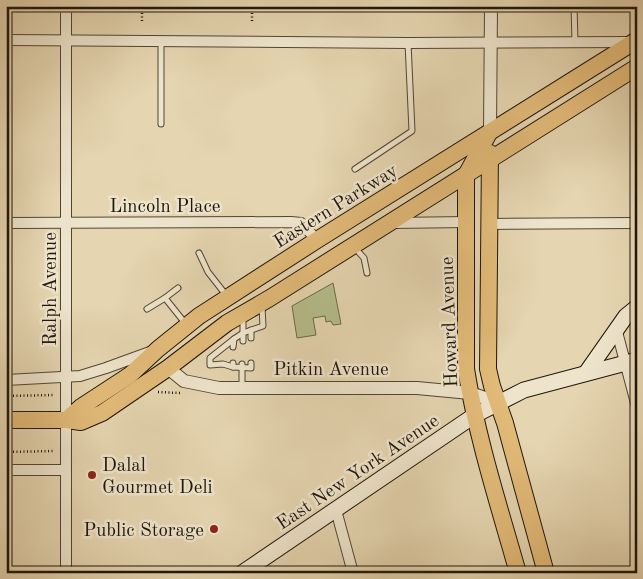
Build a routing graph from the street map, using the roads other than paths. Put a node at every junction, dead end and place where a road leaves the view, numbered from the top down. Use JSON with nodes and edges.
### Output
{"nodes":[{"id":1,"x":66,"y":6,"type":"edge"},
{"id":2,"x":490,"y":6,"type":"edge"},
{"id":3,"x":574,"y":6,"type":"edge"},
{"id":4,"x":6,"y":40,"type":"edge"},
{"id":5,"x":66,"y":40,"type":"junction"},
{"id":6,"x":161,"y":41,"type":"junction"},
{"id":7,"x":636,"y":41,"type":"edge"},
{"id":8,"x":575,"y":42,"type":"junction"},
{"id":9,"x":408,"y":43,"type":"junction"},
{"id":10,"x":490,"y":43,"type":"junction"},
{"id":11,"x":637,"y":67,"type":"edge"},
{"id":12,"x":161,"y":124,"type":"dead end"},
{"id":13,"x":490,"y":131,"type":"junction"},
{"id":14,"x":489,"y":160,"type":"junction"},
{"id":15,"x":355,"y":169,"type":"dead end"},
{"id":16,"x":466,"y":175,"type":"junction"},
{"id":17,"x":466,"y":222,"type":"junction"},
{"id":18,"x":6,"y":223,"type":"edge"},
{"id":19,"x":67,"y":223,"type":"junction"},
{"id":20,"x":389,"y":223,"type":"junction"},
{"id":21,"x":637,"y":223,"type":"edge"},
{"id":22,"x":489,"y":224,"type":"junction"},
{"id":23,"x":317,"y":240,"type":"junction"},
{"id":24,"x":352,"y":246,"type":"junction"},
{"id":25,"x":199,"y":253,"type":"dead end"},
{"id":26,"x":368,"y":273,"type":"dead end"},
{"id":27,"x":178,"y":288,"type":"dead end"},
{"id":28,"x":228,"y":297,"type":"junction"},
{"id":29,"x":166,"y":298,"type":"junction"},
{"id":30,"x":262,"y":303,"type":"junction"},
{"id":31,"x":637,"y":307,"type":"edge"},
{"id":32,"x":147,"y":309,"type":"dead end"},
{"id":33,"x":243,"y":314,"type":"junction"},
{"id":34,"x":187,"y":326,"type":"junction"},
{"id":35,"x":616,"y":328,"type":"junction"},
{"id":36,"x":251,"y":330,"type":"junction"},
{"id":37,"x":228,"y":333,"type":"junction"},
{"id":38,"x":243,"y":333,"type":"junction"},
{"id":39,"x":251,"y":338,"type":"dead end"},
{"id":40,"x":243,"y":341,"type":"dead end"},
{"id":41,"x":227,"y":344,"type":"junction"},
{"id":42,"x":233,"y":347,"type":"dead end"},
{"id":43,"x":158,"y":349,"type":"junction"},
{"id":44,"x":631,"y":362,"type":"edge"},
{"id":45,"x":251,"y":363,"type":"dead end"},
{"id":46,"x":242,"y":366,"type":"junction"},
{"id":47,"x":168,"y":368,"type":"junction"},
{"id":48,"x":586,"y":373,"type":"junction"},
{"id":49,"x":66,"y":377,"type":"junction"},
{"id":50,"x":6,"y":380,"type":"edge"},
{"id":51,"x":242,"y":388,"type":"junction"},
{"id":52,"x":470,"y":393,"type":"junction"},
{"id":53,"x":498,"y":402,"type":"junction"},
{"id":54,"x":637,"y":407,"type":"edge"},
{"id":55,"x":475,"y":415,"type":"junction"},
{"id":56,"x":6,"y":420,"type":"edge"},
{"id":57,"x":66,"y":420,"type":"junction"},
{"id":58,"x":6,"y":470,"type":"edge"},
{"id":59,"x":66,"y":470,"type":"junction"},
{"id":60,"x":336,"y":510,"type":"junction"},
{"id":61,"x":66,"y":573,"type":"edge"},
{"id":62,"x":242,"y":573,"type":"edge"},
{"id":63,"x":353,"y":573,"type":"edge"},
{"id":64,"x":518,"y":573,"type":"edge"},
{"id":65,"x":546,"y":573,"type":"edge"}],
"edges":[{"from":1,"to":5,"type":"street","name":"Ralph Avenue"},
{"from":2,"to":10,"type":"street","name":"Howard Avenue"},
{"from":3,"to":8,"type":"lane"},
{"from":4,"to":5,"type":"street"},
{"from":5,"to":6,"type":"street"},
{"from":5,"to":19,"type":"street","name":"Ralph Avenue"},
{"from":6,"to":9,"type":"street"},
{"from":6,"to":12,"type":"lane"},
{"from":7,"to":8,"type":"street"},
{"from":7,"to":13,"type":"main road","name":"Eastern Parkway"},
{"from":8,"to":10,"type":"street"},
{"from":9,"to":10,"type":"street"},
{"from":9,"to":15,"type":"lane"},
{"from":10,"to":13,"type":"street","name":"Howard Avenue"},
{"from":11,"to":14,"type":"main road"},
{"from":13,"to":14,"type":"main road","name":"Howard Avenue"},
{"from":13,"to":16,"type":"main road","name":"Howard Avenue"},
{"from":13,"to":23,"type":"main road","name":"Eastern Parkway"},
{"from":14,"to":16,"type":"main road"},
{"from":14,"to":22,"type":"main road","name":"Howard Avenue"},
{"from":16,"to":17,"type":"main road","name":"Howard Avenue"},
{"from":16,"to":20,"type":"main road"},
{"from":17,"to":20,"type":"street"},
{"from":17,"to":52,"type":"main road","name":"Howard Avenue"},
{"from":18,"to":19,"type":"street","name":"Lincoln Place"},
{"from":19,"to":23,"type":"street","name":"Lincoln Place"},
{"from":19,"to":49,"type":"street","name":"Ralph Avenue"},
{"from":20,"to":24,"type":"main road"},
{"from":21,"to":22,"type":"street"},
{"from":22,"to":53,"type":"main road","name":"Howard Avenue"},
{"from":23,"to":28,"type":"main road","name":"Eastern Parkway"},
{"from":24,"to":26,"type":"lane"},
{"from":24,"to":30,"type":"main road"},
{"from":25,"to":28,"type":"lane"},
{"from":27,"to":29,"type":"lane"},
{"from":28,"to":34,"type":"main road","name":"Eastern Parkway"},
{"from":29,"to":32,"type":"lane"},
{"from":29,"to":34,"type":"lane"},
{"from":30,"to":33,"type":"main road"},
{"from":30,"to":36,"type":"lane"},
{"from":31,"to":35,"type":"main road"},
{"from":33,"to":37,"type":"main road"},
{"from":33,"to":38,"type":"lane"},
{"from":34,"to":43,"type":"main road","name":"Eastern Parkway"},
{"from":35,"to":44,"type":"street"},
{"from":35,"to":48,"type":"main road"},
{"from":36,"to":38,"type":"lane"},
{"from":36,"to":39,"type":"lane"},
{"from":37,"to":38,"type":"lane"},
{"from":37,"to":41,"type":"lane"},
{"from":37,"to":41,"type":"lane"},
{"from":37,"to":42,"type":"lane"},
{"from":37,"to":47,"type":"main road"},
{"from":38,"to":40,"type":"lane"},
{"from":41,"to":46,"type":"lane"},
{"from":43,"to":49,"type":"street"},
{"from":43,"to":57,"type":"main road","name":"Eastern Parkway"},
{"from":44,"to":48,"type":"main road"},
{"from":44,"to":54,"type":"street"},
{"from":45,"to":46,"type":"lane"},
{"from":46,"to":51,"type":"lane"},
{"from":47,"to":51,"type":"street","name":"Pitkin Avenue"},
{"from":47,"to":57,"type":"main road"},
{"from":48,"to":53,"type":"main road","name":"East New York Avenue"},
{"from":49,"to":50,"type":"street"},
{"from":49,"to":57,"type":"street","name":"Ralph Avenue"},
{"from":51,"to":52,"type":"street","name":"Pitkin Avenue"},
{"from":52,"to":53,"type":"street","name":"Pitkin Avenue"},
{"from":52,"to":55,"type":"main road","name":"Howard Avenue"},
{"from":53,"to":55,"type":"main road","name":"East New York Avenue"},
{"from":53,"to":65,"type":"main road","name":"Howard Avenue"},
{"from":55,"to":60,"type":"main road","name":"East New York Avenue"},
{"from":55,"to":64,"type":"main road","name":"Howard Avenue"},
{"from":56,"to":57,"type":"main road"},
{"from":57,"to":59,"type":"street","name":"Ralph Avenue"},
{"from":58,"to":59,"type":"street"},
{"from":59,"to":61,"type":"street","name":"Ralph Avenue"},
{"from":60,"to":62,"type":"main road","name":"East New York Avenue"},
{"from":60,"to":63,"type":"street"}]}
